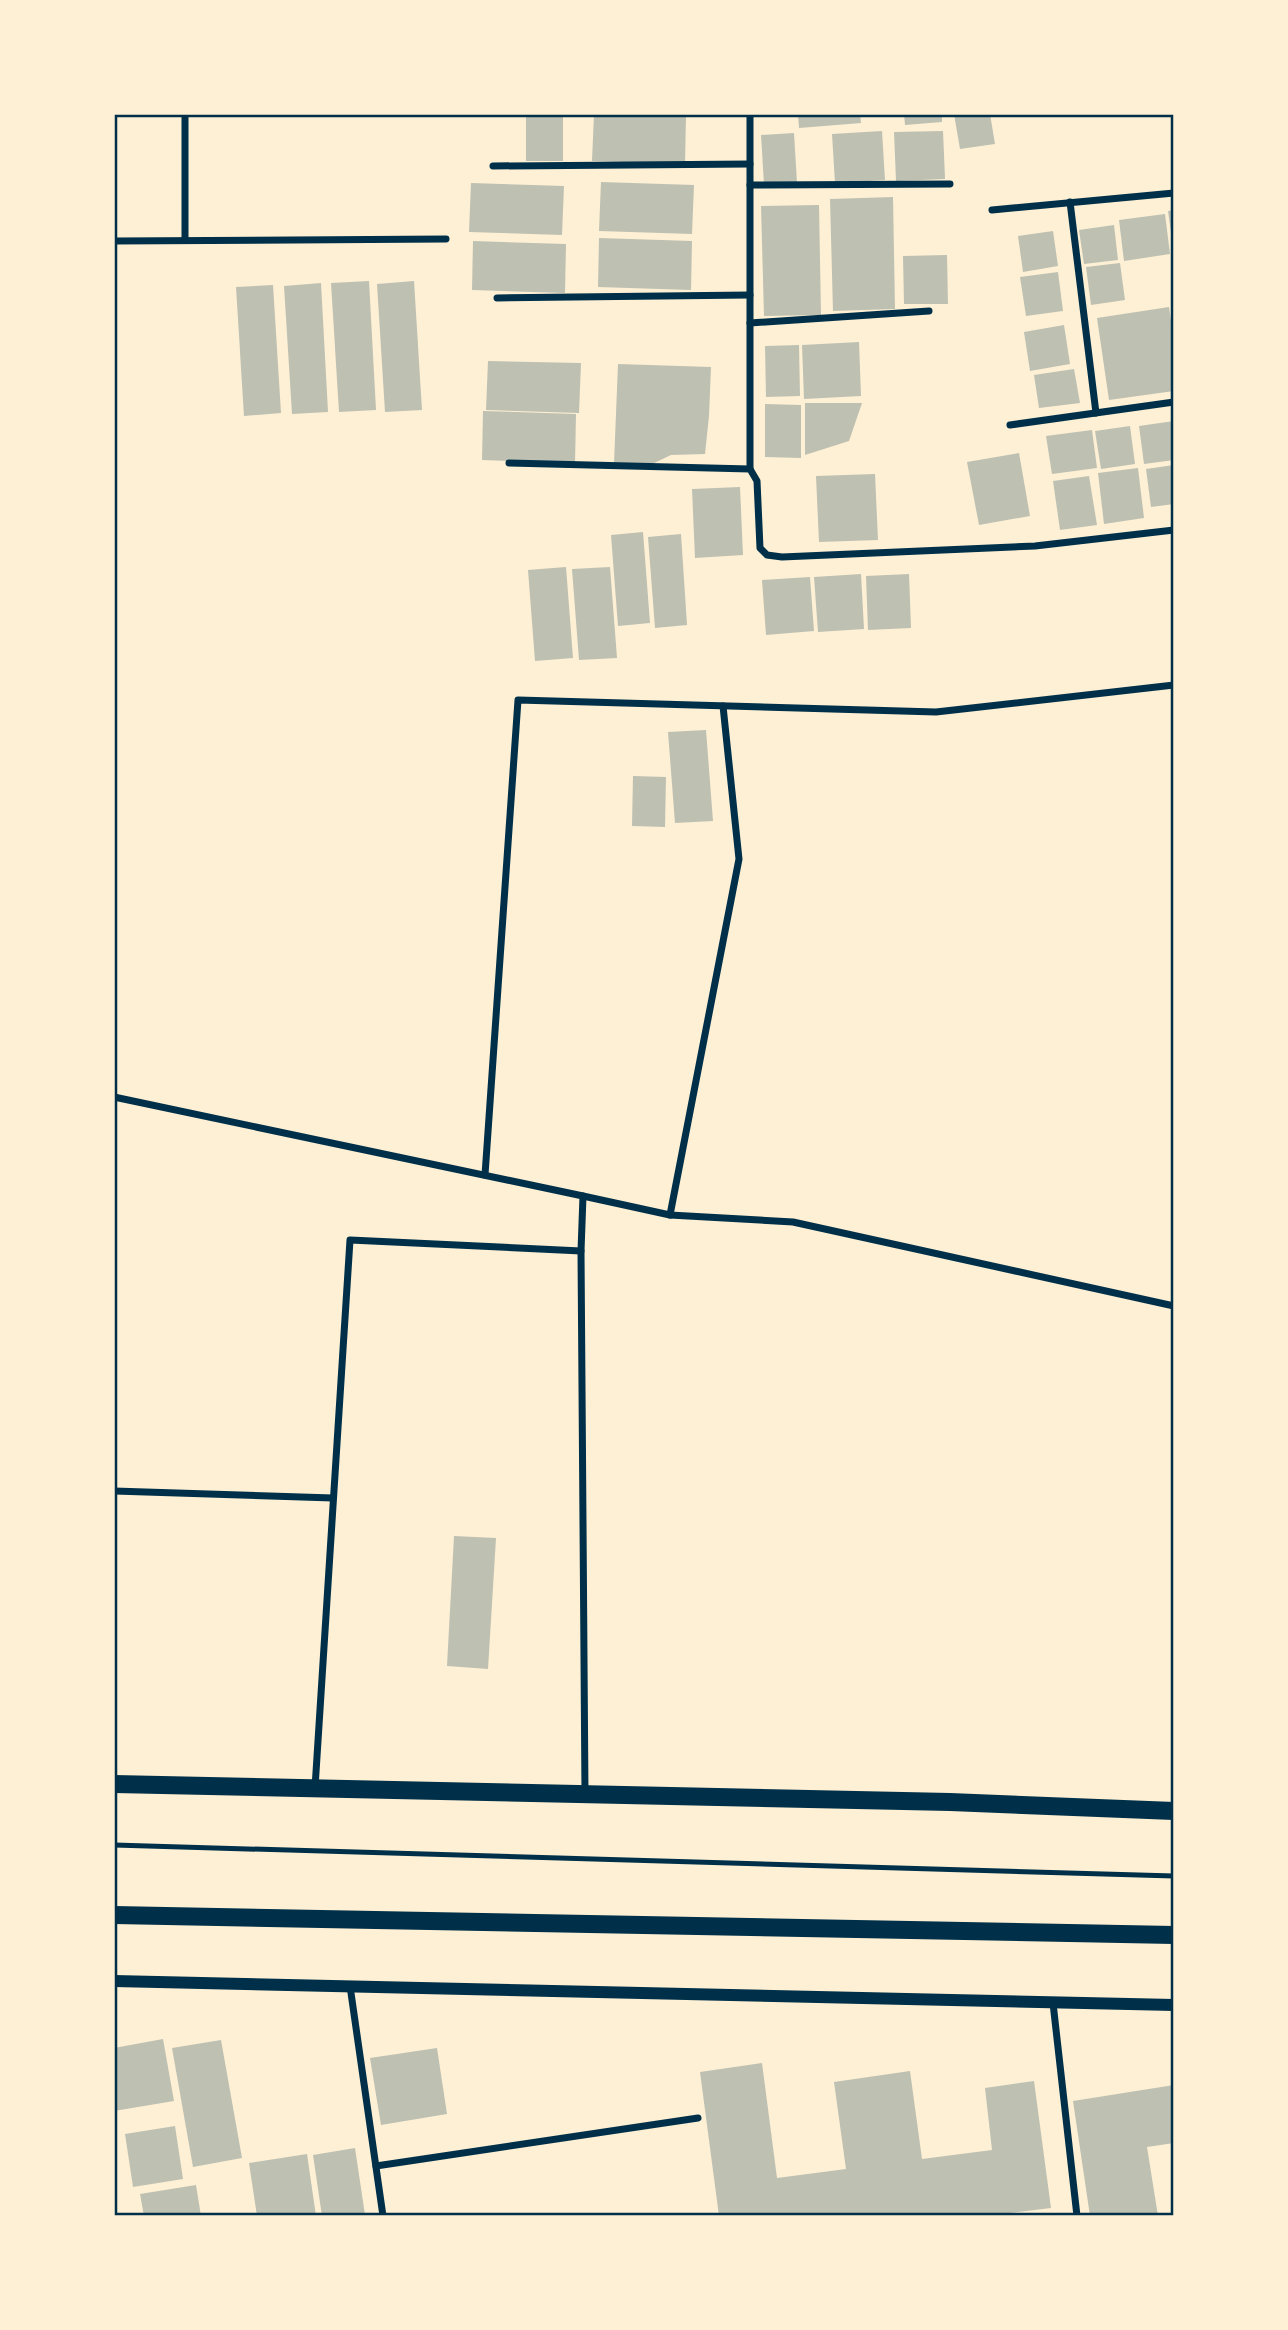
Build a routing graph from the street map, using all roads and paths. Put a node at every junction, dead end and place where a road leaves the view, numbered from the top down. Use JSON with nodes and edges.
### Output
{"nodes":[{"id":1,"x":185,"y":114,"type":"edge"},
{"id":2,"x":750,"y":114,"type":"edge"},
{"id":3,"x":750,"y":164,"type":"junction"},
{"id":4,"x":493,"y":166,"type":"dead end"},
{"id":5,"x":950,"y":184,"type":"dead end"},
{"id":6,"x":750,"y":185,"type":"junction"},
{"id":7,"x":1174,"y":192,"type":"edge"},
{"id":8,"x":1070,"y":202,"type":"junction"},
{"id":9,"x":992,"y":210,"type":"dead end"},
{"id":10,"x":446,"y":239,"type":"dead end"},
{"id":11,"x":185,"y":240,"type":"junction"},
{"id":12,"x":114,"y":241,"type":"edge"},
{"id":13,"x":750,"y":295,"type":"junction"},
{"id":14,"x":497,"y":298,"type":"dead end"},
{"id":15,"x":929,"y":312,"type":"dead end"},
{"id":16,"x":750,"y":323,"type":"junction"},
{"id":17,"x":1174,"y":402,"type":"edge"},
{"id":18,"x":1096,"y":413,"type":"junction"},
{"id":19,"x":1010,"y":425,"type":"dead end"},
{"id":20,"x":509,"y":463,"type":"dead end"},
{"id":21,"x":750,"y":469,"type":"junction"},
{"id":22,"x":1174,"y":530,"type":"edge"},
{"id":23,"x":1174,"y":685,"type":"edge"},
{"id":24,"x":723,"y":706,"type":"junction"},
{"id":25,"x":114,"y":1097,"type":"edge"},
{"id":26,"x":485,"y":1175,"type":"junction"},
{"id":27,"x":583,"y":1196,"type":"junction"},
{"id":28,"x":670,"y":1215,"type":"junction"},
{"id":29,"x":581,"y":1251,"type":"junction"},
{"id":30,"x":1174,"y":1306,"type":"edge"},
{"id":31,"x":114,"y":1491,"type":"edge"},
{"id":32,"x":333,"y":1498,"type":"junction"},
{"id":33,"x":114,"y":1784,"type":"edge"},
{"id":34,"x":314,"y":1788,"type":"junction"},
{"id":35,"x":585,"y":1794,"type":"junction"},
{"id":36,"x":1174,"y":1811,"type":"edge"},
{"id":37,"x":114,"y":1845,"type":"edge"},
{"id":38,"x":1174,"y":1876,"type":"edge"},
{"id":39,"x":114,"y":1915,"type":"edge"},
{"id":40,"x":1174,"y":1935,"type":"edge"},
{"id":41,"x":114,"y":1981,"type":"edge"},
{"id":42,"x":350,"y":1986,"type":"junction"},
{"id":43,"x":1053,"y":2003,"type":"junction"},
{"id":44,"x":1174,"y":2005,"type":"edge"},
{"id":45,"x":698,"y":2118,"type":"dead end"},
{"id":46,"x":376,"y":2166,"type":"junction"},
{"id":47,"x":383,"y":2216,"type":"edge"},
{"id":48,"x":1077,"y":2216,"type":"edge"}],
"edges":[{"from":1,"to":11,"type":"street"},
{"from":2,"to":3,"type":"street"},
{"from":3,"to":4,"type":"street"},
{"from":3,"to":6,"type":"street"},
{"from":5,"to":6,"type":"street"},
{"from":6,"to":13,"type":"street"},
{"from":7,"to":8,"type":"street"},
{"from":8,"to":9,"type":"street"},
{"from":8,"to":18,"type":"street"},
{"from":10,"to":11,"type":"street"},
{"from":11,"to":12,"type":"street"},
{"from":13,"to":14,"type":"street"},
{"from":13,"to":16,"type":"street"},
{"from":15,"to":16,"type":"street"},
{"from":16,"to":21,"type":"street"},
{"from":17,"to":18,"type":"street"},
{"from":18,"to":19,"type":"street"},
{"from":20,"to":21,"type":"street"},
{"from":21,"to":22,"type":"street"},
{"from":23,"to":24,"type":"street"},
{"from":24,"to":26,"type":"street"},
{"from":24,"to":28,"type":"street"},
{"from":25,"to":26,"type":"street"},
{"from":26,"to":27,"type":"street"},
{"from":27,"to":28,"type":"street"},
{"from":27,"to":29,"type":"street"},
{"from":28,"to":30,"type":"street"},
{"from":29,"to":32,"type":"street"},
{"from":29,"to":35,"type":"street"},
{"from":31,"to":32,"type":"street"},
{"from":32,"to":34,"type":"street"},
{"from":33,"to":34,"type":"main road"},
{"from":34,"to":35,"type":"main road"},
{"from":35,"to":36,"type":"main road"},
{"from":37,"to":38,"type":"lane"},
{"from":39,"to":40,"type":"main road"},
{"from":41,"to":42,"type":"street"},
{"from":42,"to":43,"type":"street"},
{"from":42,"to":46,"type":"street"},
{"from":43,"to":44,"type":"street"},
{"from":43,"to":48,"type":"street"},
{"from":45,"to":46,"type":"street"},
{"from":46,"to":47,"type":"street"}]}
